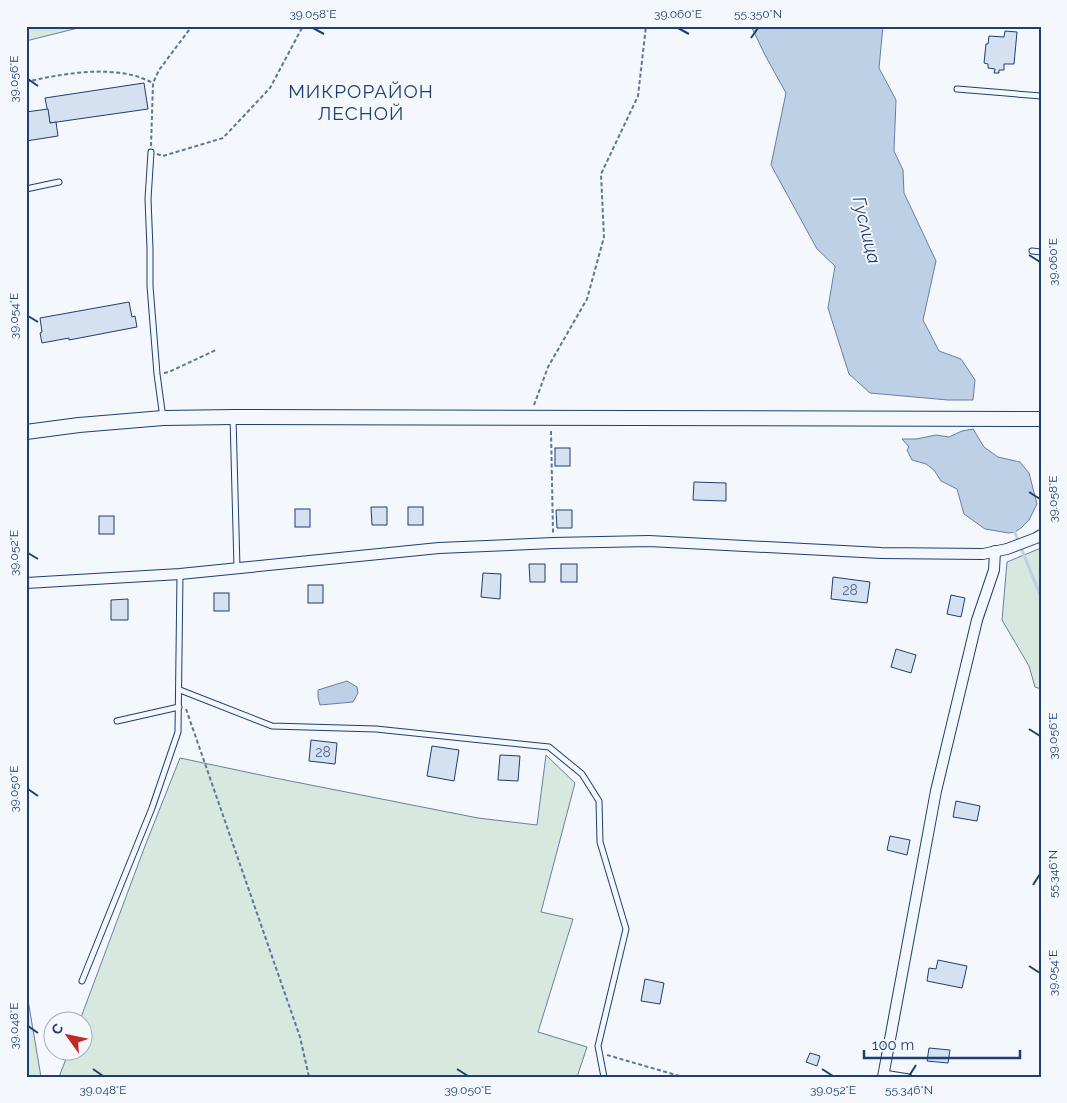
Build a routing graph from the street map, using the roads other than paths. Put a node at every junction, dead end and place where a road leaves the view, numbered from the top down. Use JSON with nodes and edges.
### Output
{"nodes":[{"id":1,"x":957,"y":89,"type":"dead end"},
{"id":2,"x":1041,"y":96,"type":"edge"},
{"id":3,"x":151,"y":152,"type":"road end"},
{"id":4,"x":59,"y":182,"type":"dead end"},
{"id":5,"x":26,"y":189,"type":"edge"},
{"id":6,"x":1032,"y":251,"type":"dead end"},
{"id":7,"x":1041,"y":252,"type":"edge"},
{"id":8,"x":234,"y":416,"type":"junction"},
{"id":9,"x":162,"y":418,"type":"junction"},
{"id":10,"x":1041,"y":419,"type":"edge"},
{"id":11,"x":26,"y":432,"type":"edge"},
{"id":12,"x":1038,"y":537,"type":"edge"},
{"id":13,"x":995,"y":552,"type":"junction"},
{"id":14,"x":237,"y":569,"type":"junction"},
{"id":15,"x":180,"y":574,"type":"junction"},
{"id":16,"x":26,"y":583,"type":"edge"},
{"id":17,"x":180,"y":690,"type":"junction"},
{"id":18,"x":179,"y":706,"type":"junction"},
{"id":19,"x":117,"y":720,"type":"dead end"},
{"id":20,"x":82,"y":981,"type":"dead end"},
{"id":21,"x":883,"y":1075,"type":"edge"},
{"id":22,"x":604,"y":1077,"type":"edge"},
{"id":23,"x":909,"y":1077,"type":"edge"}],
"edges":[{"from":1,"to":2,"type":"lane"},
{"from":3,"to":9,"type":"lane"},
{"from":4,"to":5,"type":"lane"},
{"from":6,"to":7,"type":"lane"},
{"from":8,"to":9,"type":"main road"},
{"from":8,"to":10,"type":"main road"},
{"from":8,"to":14,"type":"lane"},
{"from":9,"to":11,"type":"main road"},
{"from":12,"to":13,"type":"street"},
{"from":13,"to":14,"type":"street"},
{"from":13,"to":21,"type":"street"},
{"from":14,"to":15,"type":"street"},
{"from":15,"to":16,"type":"street"},
{"from":15,"to":17,"type":"lane"},
{"from":17,"to":18,"type":"lane"},
{"from":17,"to":22,"type":"lane"},
{"from":18,"to":19,"type":"lane"},
{"from":18,"to":20,"type":"lane"},
{"from":21,"to":23,"type":"lane"}]}
